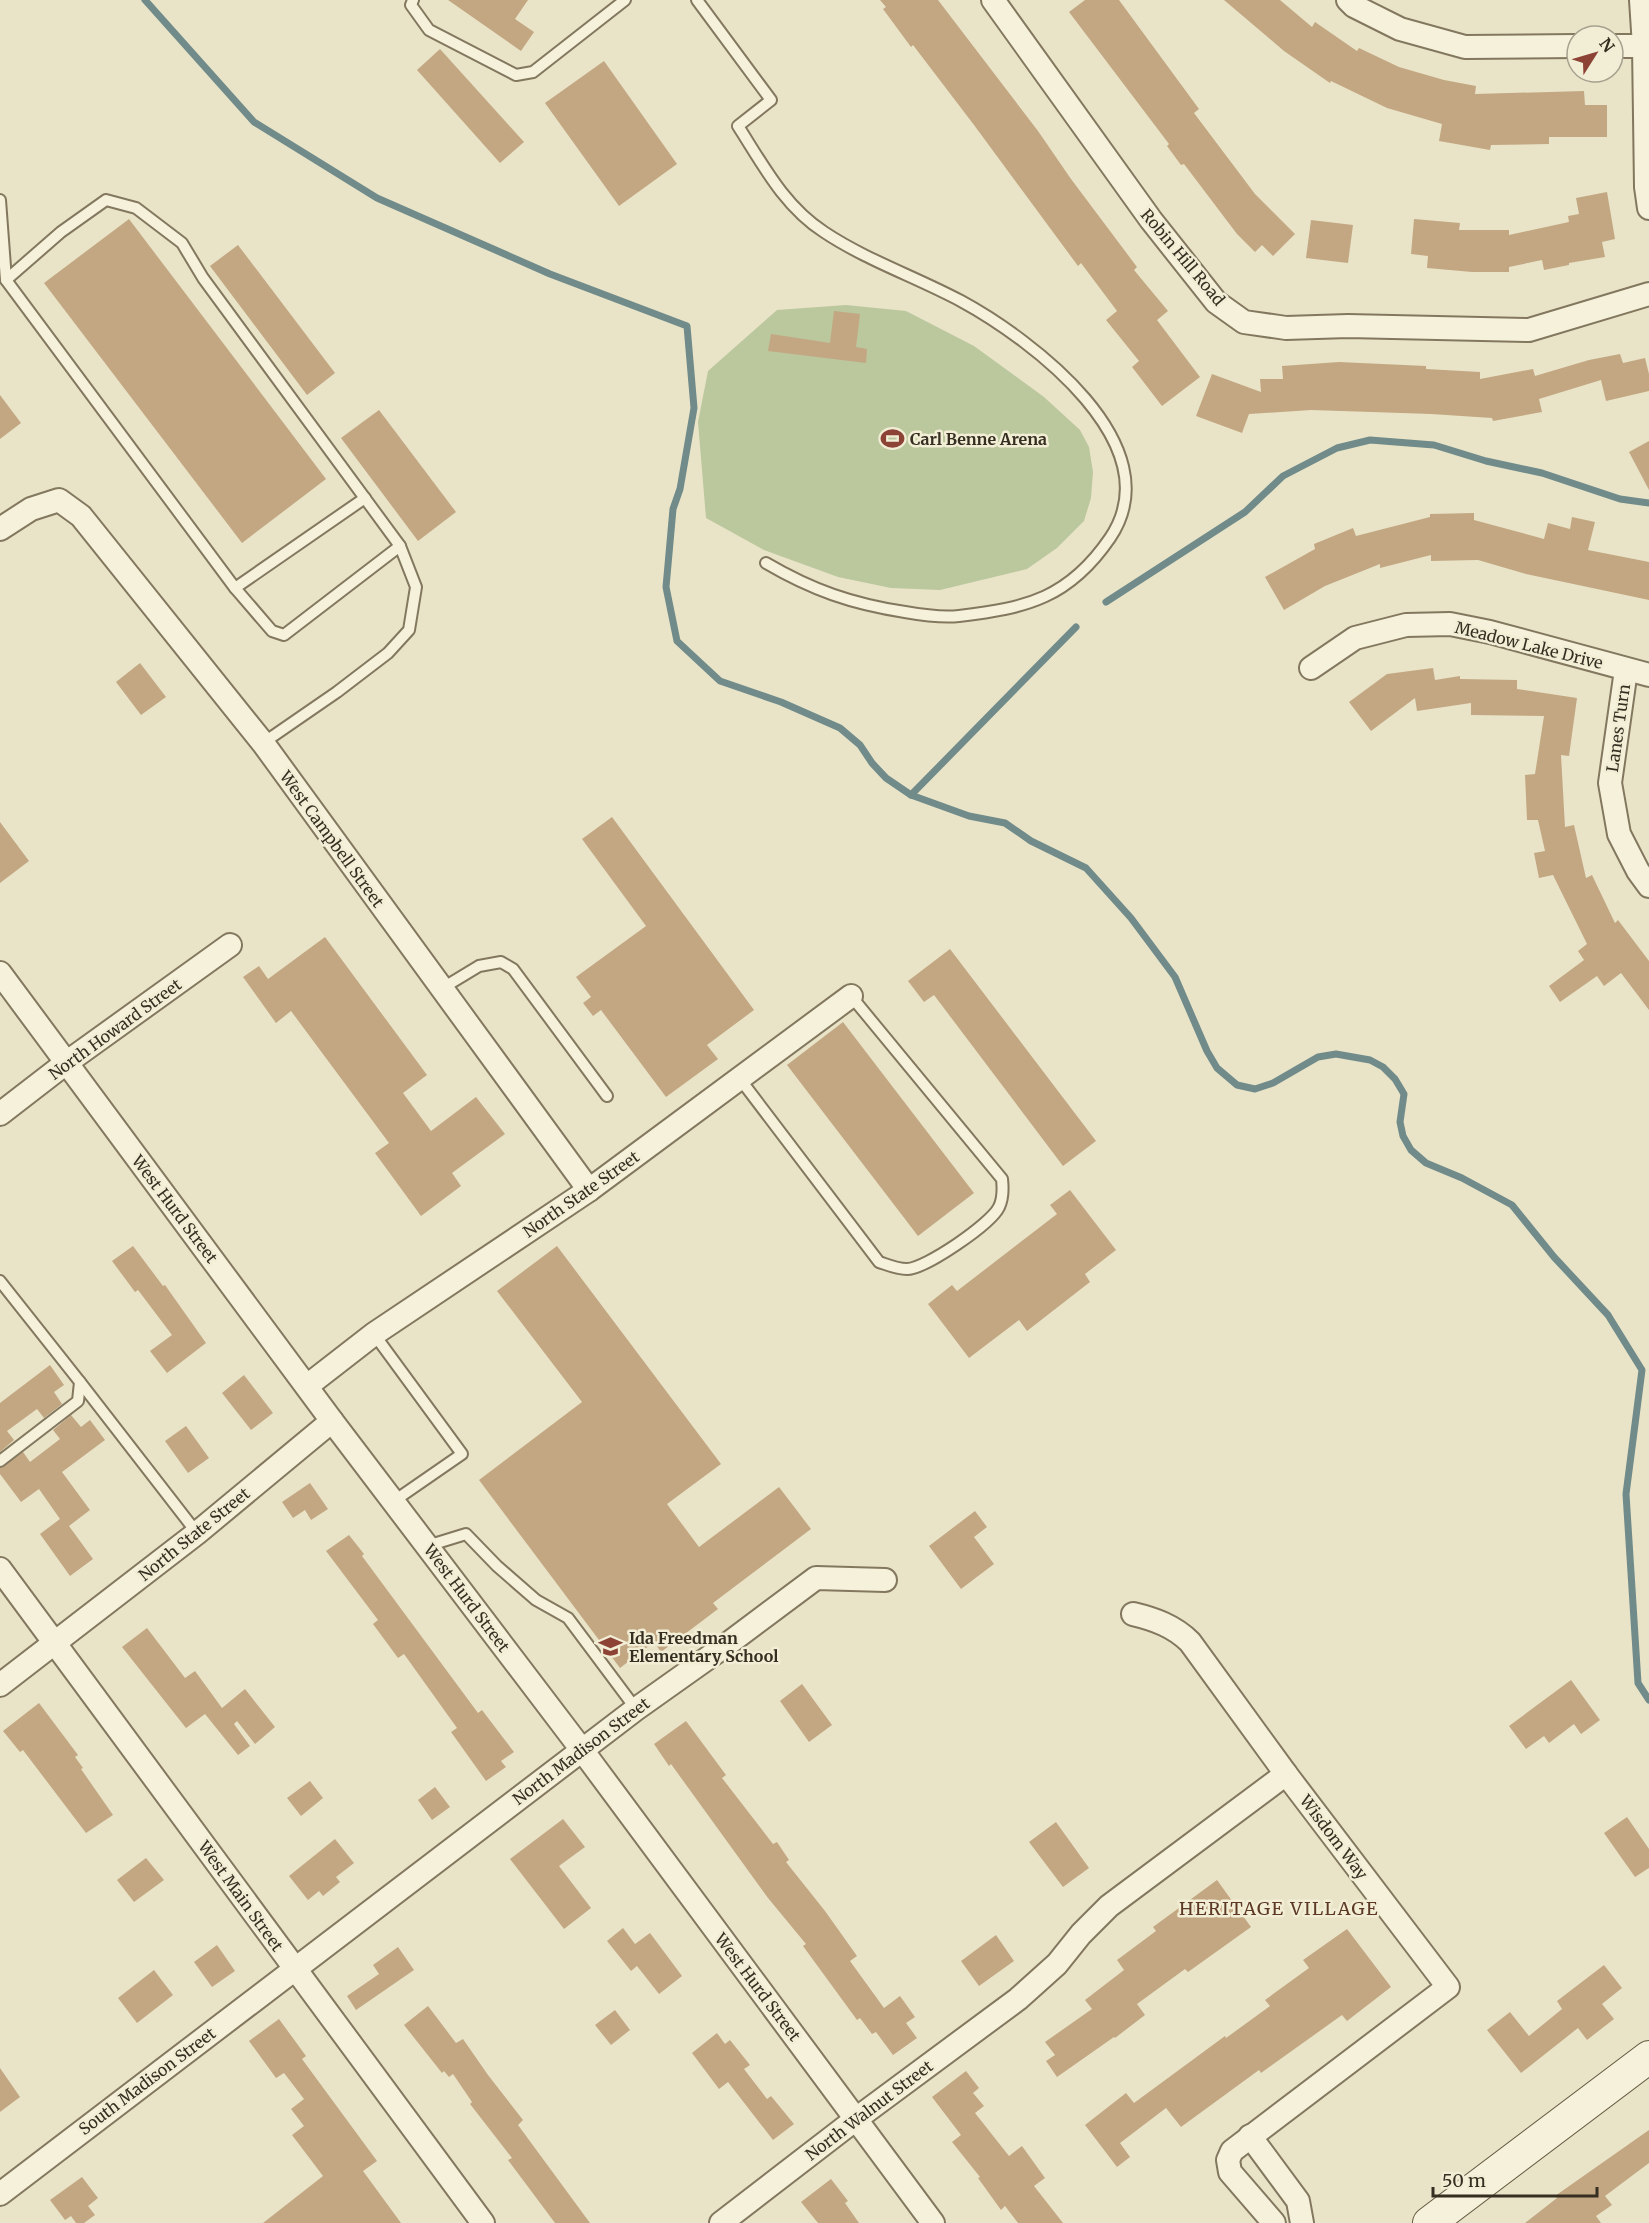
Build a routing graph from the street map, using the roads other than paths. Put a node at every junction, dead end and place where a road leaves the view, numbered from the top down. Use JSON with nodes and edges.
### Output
{"nodes":[{"id":1,"x":413,"y":0,"type":"edge"},
{"id":2,"x":625,"y":0,"type":"edge"},
{"id":3,"x":697,"y":0,"type":"edge"},
{"id":4,"x":993,"y":0,"type":"edge"},
{"id":5,"x":1348,"y":0,"type":"edge"},
{"id":6,"x":1641,"y":0,"type":"edge"},
{"id":7,"x":1565,"y":46,"type":"edge"},
{"id":8,"x":1625,"y":46,"type":"edge"},
{"id":9,"x":1644,"y":46,"type":"junction"},
{"id":10,"x":0,"y":200,"type":"edge"},
{"id":11,"x":1649,"y":208,"type":"edge"},
{"id":12,"x":2,"y":262,"type":"edge"},
{"id":13,"x":6,"y":280,"type":"junction"},
{"id":14,"x":1649,"y":294,"type":"edge"},
{"id":15,"x":365,"y":498,"type":"junction"},
{"id":16,"x":0,"y":529,"type":"edge"},
{"id":17,"x":400,"y":546,"type":"junction"},
{"id":18,"x":766,"y":563,"type":"dead end"},
{"id":19,"x":235,"y":588,"type":"junction"},
{"id":20,"x":1311,"y":668,"type":"dead end"},
{"id":21,"x":1626,"y":670,"type":"junction"},
{"id":22,"x":1649,"y":675,"type":"edge"},
{"id":23,"x":263,"y":743,"type":"junction"},
{"id":24,"x":1649,"y":886,"type":"edge"},
{"id":25,"x":230,"y":945,"type":"dead end"},
{"id":26,"x":0,"y":973,"type":"edge"},
{"id":27,"x":441,"y":989,"type":"junction"},
{"id":28,"x":851,"y":996,"type":"joint"},
{"id":29,"x":66,"y":1063,"type":"junction"},
{"id":30,"x":740,"y":1079,"type":"junction"},
{"id":31,"x":607,"y":1096,"type":"dead end"},
{"id":32,"x":0,"y":1114,"type":"edge"},
{"id":33,"x":589,"y":1190,"type":"junction"},
{"id":34,"x":0,"y":1281,"type":"edge"},
{"id":35,"x":374,"y":1334,"type":"junction"},
{"id":36,"x":80,"y":1382,"type":"junction"},
{"id":37,"x":307,"y":1386,"type":"junction"},
{"id":38,"x":332,"y":1421,"type":"junction"},
{"id":39,"x":0,"y":1461,"type":"edge"},
{"id":40,"x":394,"y":1501,"type":"junction"},
{"id":41,"x":197,"y":1533,"type":"junction"},
{"id":42,"x":427,"y":1546,"type":"junction"},
{"id":43,"x":0,"y":1569,"type":"edge"},
{"id":44,"x":885,"y":1580,"type":"dead end"},
{"id":45,"x":1133,"y":1614,"type":"dead end"},
{"id":46,"x":54,"y":1644,"type":"junction"},
{"id":47,"x":0,"y":1685,"type":"edge"},
{"id":48,"x":636,"y":1708,"type":"junction"},
{"id":49,"x":582,"y":1750,"type":"junction"},
{"id":50,"x":1286,"y":1774,"type":"junction"},
{"id":51,"x":294,"y":1968,"type":"junction"},
{"id":52,"x":1649,"y":2057,"type":"edge"},
{"id":53,"x":856,"y":2119,"type":"junction"},
{"id":54,"x":1250,"y":2136,"type":"junction"},
{"id":55,"x":0,"y":2194,"type":"edge"},
{"id":56,"x":483,"y":2223,"type":"edge"},
{"id":57,"x":721,"y":2223,"type":"edge"},
{"id":58,"x":933,"y":2223,"type":"edge"},
{"id":59,"x":1274,"y":2223,"type":"edge"},
{"id":60,"x":1302,"y":2223,"type":"edge"},
{"id":61,"x":1429,"y":2223,"type":"edge"}],
"edges":[{"from":1,"to":2,"type":"lane"},
{"from":3,"to":18,"type":"lane"},
{"from":4,"to":14,"type":"street","name":"Robin Hill Road"},
{"from":5,"to":7,"type":"street"},
{"from":6,"to":9,"type":"street"},
{"from":8,"to":9,"type":"street"},
{"from":9,"to":11,"type":"street"},
{"from":10,"to":12,"type":"lane"},
{"from":12,"to":13,"type":"lane"},
{"from":13,"to":15,"type":"lane"},
{"from":13,"to":19,"type":"lane"},
{"from":15,"to":17,"type":"lane"},
{"from":15,"to":19,"type":"lane"},
{"from":16,"to":23,"type":"street","name":"West Campbell Street"},
{"from":17,"to":19,"type":"lane"},
{"from":17,"to":23,"type":"lane"},
{"from":20,"to":21,"type":"street","name":"Meadow Lake Drive"},
{"from":21,"to":22,"type":"street","name":"Meadow Lake Drive"},
{"from":21,"to":24,"type":"street","name":"Lanes Turn"},
{"from":23,"to":27,"type":"street","name":"West Campbell Street"},
{"from":25,"to":29,"type":"street","name":"North Howard Street"},
{"from":26,"to":29,"type":"street","name":"West Hurd Street"},
{"from":27,"to":31,"type":"lane"},
{"from":27,"to":33,"type":"street","name":"West Campbell Street"},
{"from":28,"to":30,"type":"street","name":"North State Street"},
{"from":28,"to":30,"type":"lane"},
{"from":29,"to":32,"type":"street","name":"North Howard Street"},
{"from":29,"to":37,"type":"street","name":"West Hurd Street"},
{"from":30,"to":33,"type":"street","name":"North State Street"},
{"from":33,"to":35,"type":"street","name":"North State Street"},
{"from":34,"to":36,"type":"lane"},
{"from":35,"to":37,"type":"street","name":"North State Street"},
{"from":35,"to":40,"type":"lane"},
{"from":36,"to":39,"type":"lane"},
{"from":36,"to":41,"type":"lane"},
{"from":37,"to":38,"type":"street","name":"West Hurd Street"},
{"from":38,"to":40,"type":"street","name":"West Hurd Street"},
{"from":38,"to":41,"type":"street","name":"North State Street"},
{"from":40,"to":42,"type":"street","name":"West Hurd Street"},
{"from":41,"to":46,"type":"street","name":"North State Street"},
{"from":42,"to":48,"type":"lane"},
{"from":42,"to":49,"type":"street","name":"West Hurd Street"},
{"from":43,"to":46,"type":"street","name":"West Main Street"},
{"from":44,"to":48,"type":"street","name":"North Madison Street"},
{"from":45,"to":50,"type":"street","name":"Wisdom Way"},
{"from":46,"to":47,"type":"street","name":"North State Street"},
{"from":46,"to":51,"type":"street","name":"West Main Street"},
{"from":48,"to":49,"type":"street","name":"North Madison Street"},
{"from":49,"to":51,"type":"street","name":"North Madison Street"},
{"from":49,"to":53,"type":"street","name":"West Hurd Street"},
{"from":50,"to":53,"type":"street","name":"North Walnut Street"},
{"from":50,"to":54,"type":"street","name":"Wisdom Way"},
{"from":51,"to":55,"type":"street","name":"South Madison Street"},
{"from":51,"to":56,"type":"street","name":"West Main Street"},
{"from":52,"to":61,"type":"street"},
{"from":53,"to":57,"type":"street","name":"North Walnut Street"},
{"from":53,"to":58,"type":"street","name":"West Hurd Street"},
{"from":54,"to":59,"type":"street"},
{"from":54,"to":60,"type":"street"}]}
